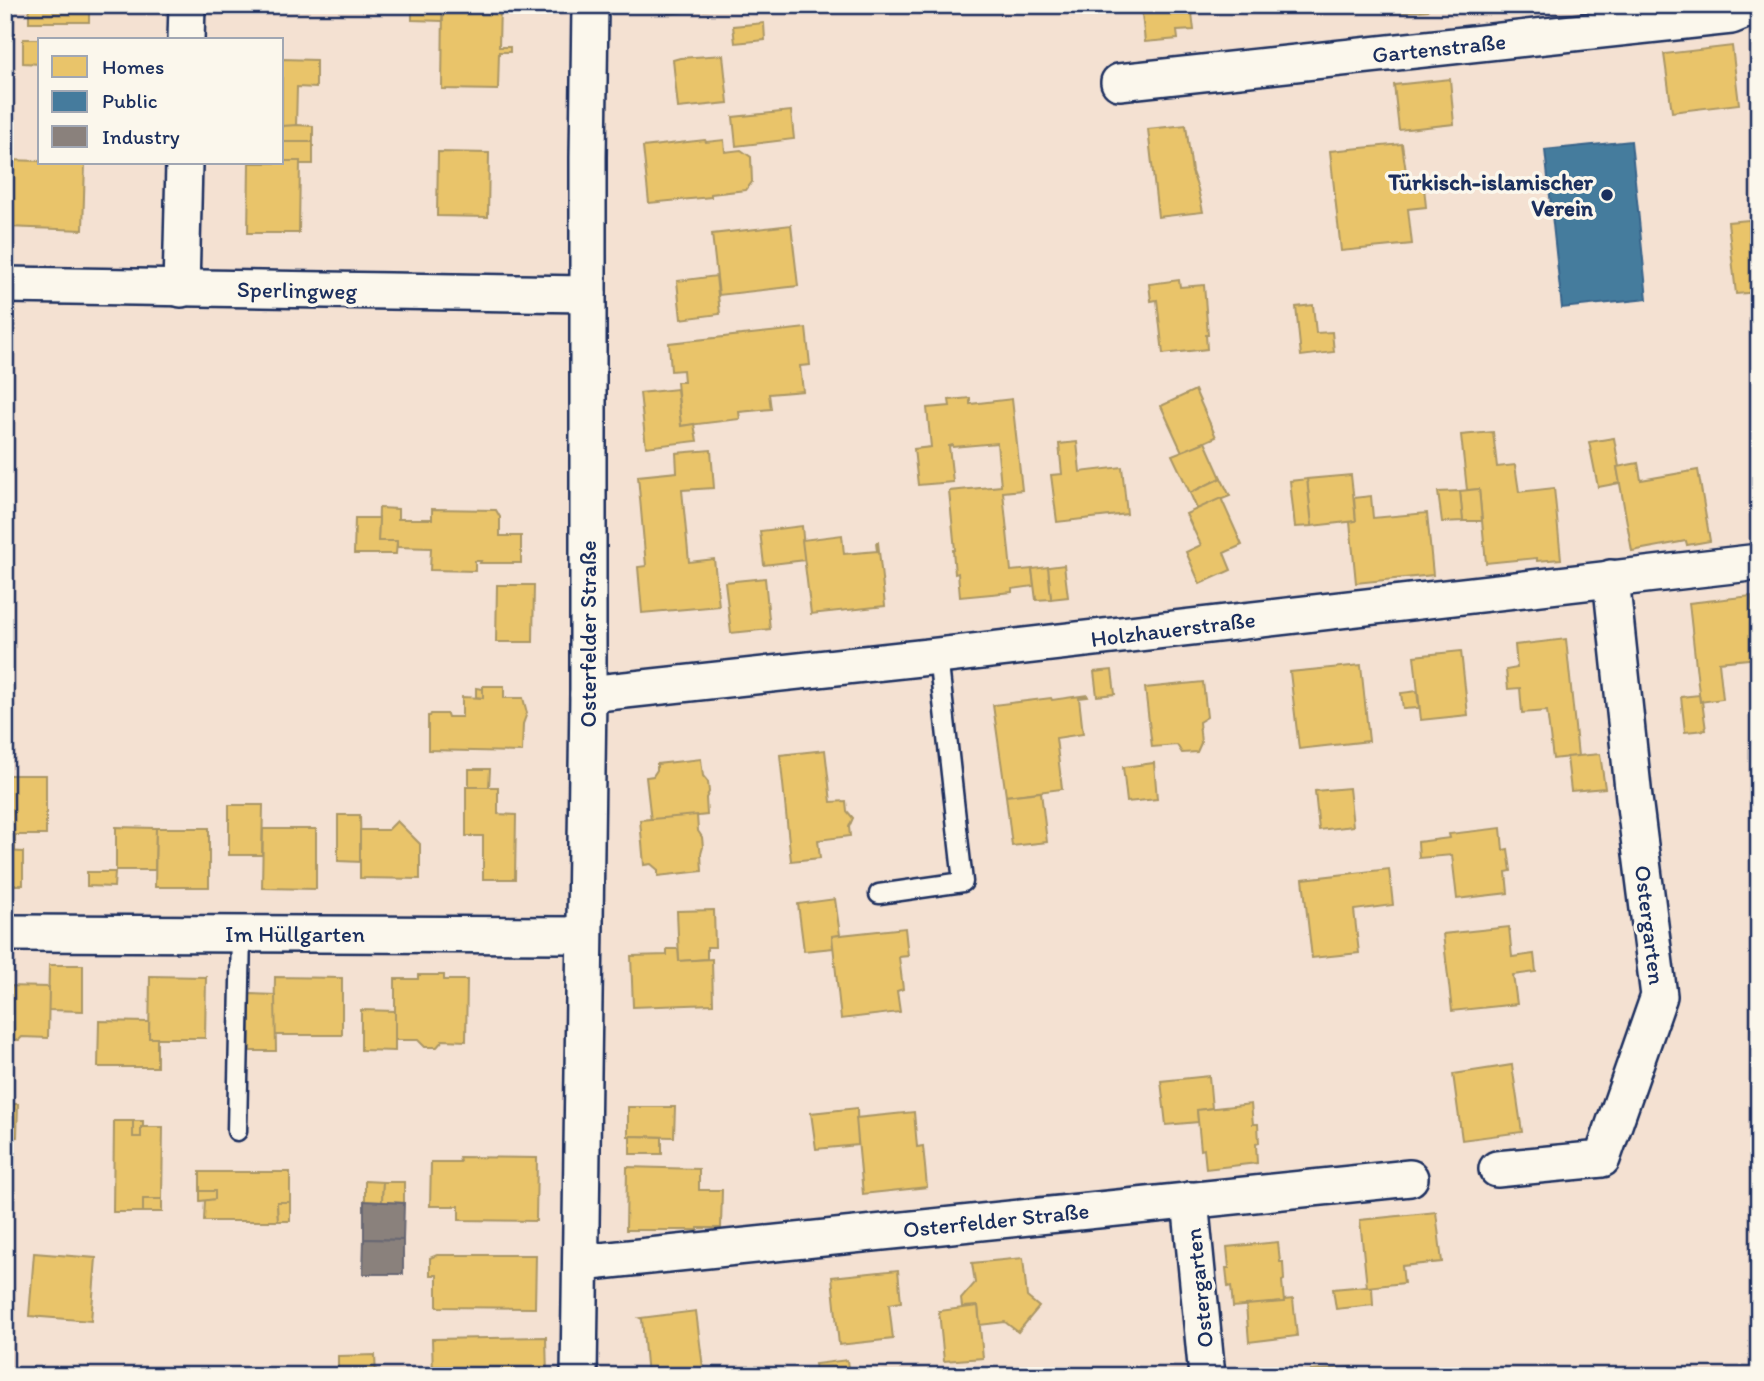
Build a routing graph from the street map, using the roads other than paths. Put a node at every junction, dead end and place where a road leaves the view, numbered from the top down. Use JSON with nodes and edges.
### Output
{"nodes":[{"id":1,"x":187,"y":5,"type":"edge"},
{"id":2,"x":590,"y":5,"type":"edge"},
{"id":3,"x":1758,"y":5,"type":"edge"},
{"id":4,"x":186,"y":38,"type":"edge"},
{"id":5,"x":1119,"y":82,"type":"dead end"},
{"id":6,"x":184,"y":164,"type":"edge"},
{"id":7,"x":5,"y":285,"type":"edge"},
{"id":8,"x":181,"y":289,"type":"junction"},
{"id":9,"x":588,"y":294,"type":"junction"},
{"id":10,"x":1759,"y":562,"type":"edge"},
{"id":11,"x":1611,"y":578,"type":"junction"},
{"id":12,"x":938,"y":656,"type":"junction"},
{"id":13,"x":588,"y":694,"type":"junction"},
{"id":14,"x":878,"y":894,"type":"dead end"},
{"id":15,"x":5,"y":933,"type":"edge"},
{"id":16,"x":241,"y":933,"type":"junction"},
{"id":17,"x":584,"y":935,"type":"junction"},
{"id":18,"x":237,"y":1131,"type":"dead end"},
{"id":19,"x":1497,"y":1169,"type":"dead end"},
{"id":20,"x":1410,"y":1178,"type":"dead end"},
{"id":21,"x":1190,"y":1200,"type":"junction"},
{"id":22,"x":581,"y":1263,"type":"junction"},
{"id":23,"x":579,"y":1376,"type":"edge"},
{"id":24,"x":1207,"y":1376,"type":"edge"}],
"edges":[{"from":1,"to":4,"type":"street"},
{"from":2,"to":9,"type":"street","name":"Osterfelder Straße"},
{"from":3,"to":5,"type":"street","name":"Gartenstraße"},
{"from":6,"to":8,"type":"street"},
{"from":7,"to":8,"type":"street","name":"Sperlingweg"},
{"from":8,"to":9,"type":"street","name":"Sperlingweg"},
{"from":9,"to":13,"type":"street","name":"Osterfelder Straße"},
{"from":10,"to":11,"type":"street","name":"Holzhauerstraße"},
{"from":11,"to":12,"type":"street","name":"Holzhauerstraße"},
{"from":11,"to":19,"type":"street","name":"Ostergarten"},
{"from":12,"to":13,"type":"street","name":"Holzhauerstraße"},
{"from":12,"to":14,"type":"lane"},
{"from":13,"to":17,"type":"street","name":"Osterfelder Straße"},
{"from":15,"to":16,"type":"street","name":"Im Hüllgarten"},
{"from":16,"to":17,"type":"street","name":"Im Hüllgarten"},
{"from":16,"to":18,"type":"lane"},
{"from":17,"to":22,"type":"street","name":"Osterfelder Straße"},
{"from":20,"to":21,"type":"street","name":"Osterfelder Straße"},
{"from":21,"to":22,"type":"street","name":"Osterfelder Straße"},
{"from":21,"to":24,"type":"street","name":"Ostergarten"},
{"from":22,"to":23,"type":"street","name":"Osterfelder Straße"}]}
